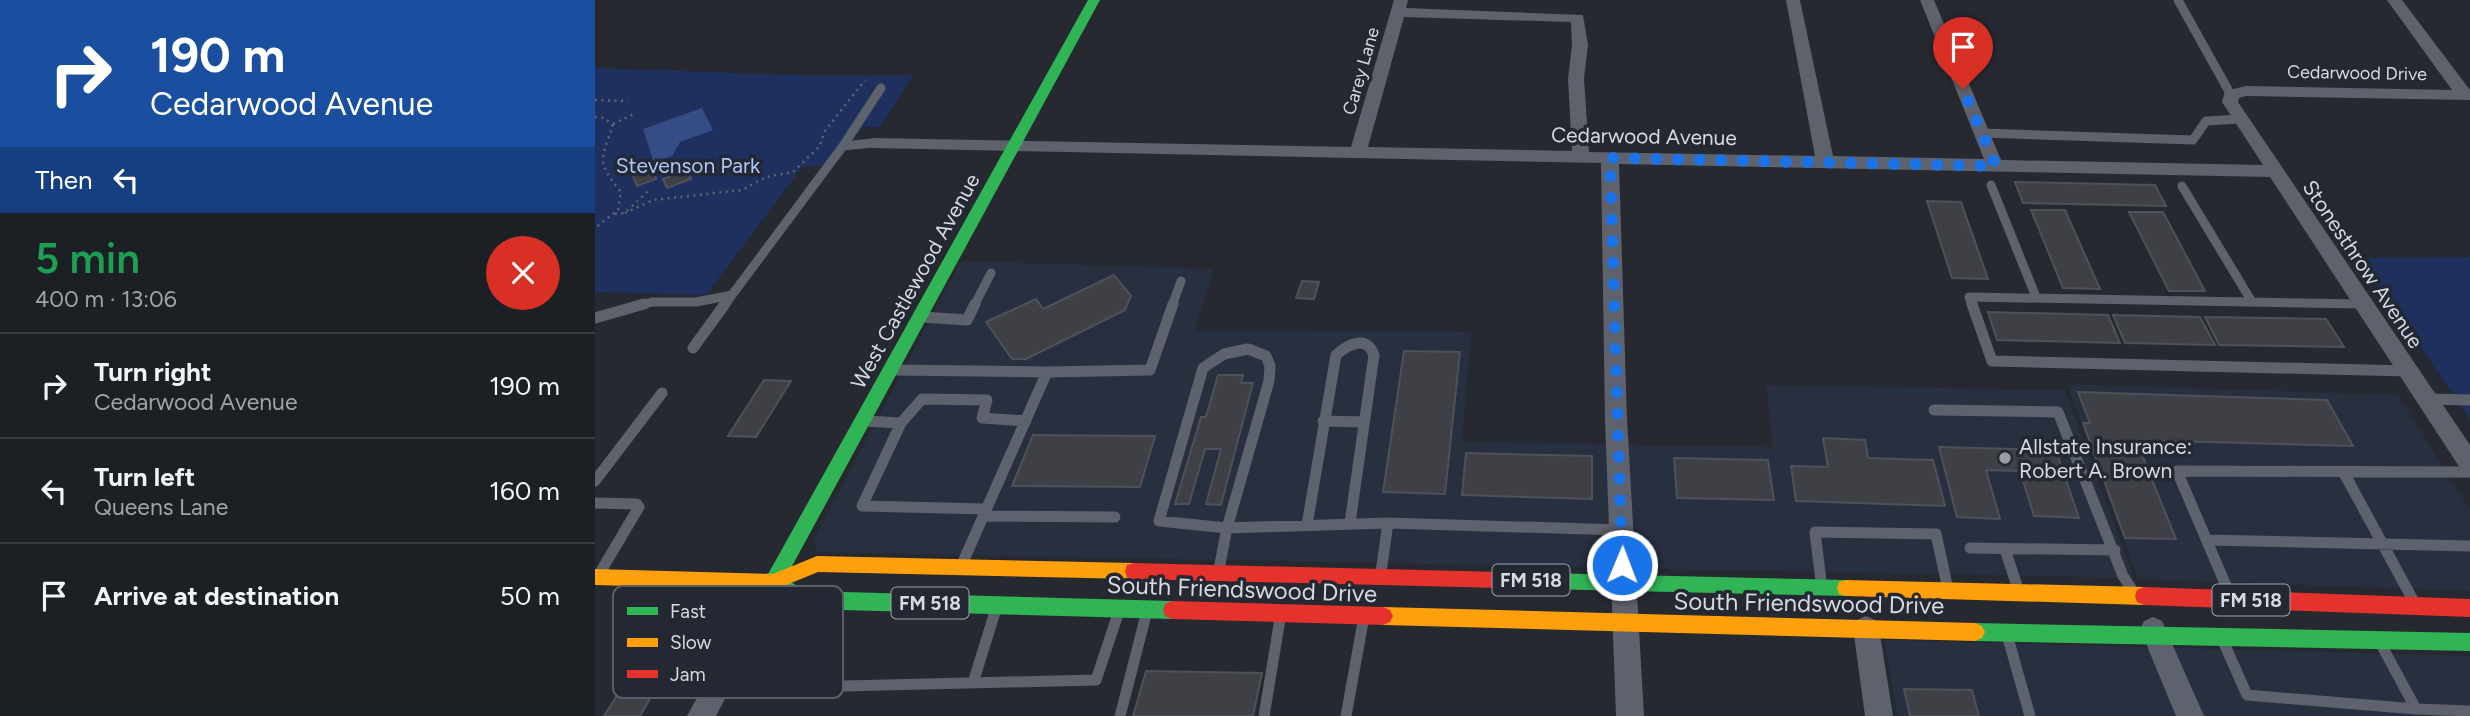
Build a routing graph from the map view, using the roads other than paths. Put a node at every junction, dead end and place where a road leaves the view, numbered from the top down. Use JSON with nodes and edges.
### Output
{"nodes":[{"id":1,"x":1094,"y":0,"type":"edge"},
{"id":2,"x":1793,"y":0,"type":"edge"},
{"id":3,"x":1927,"y":0,"type":"edge"},
{"id":4,"x":2178,"y":0,"type":"edge"},
{"id":5,"x":2394,"y":0,"type":"edge"},
{"id":6,"x":1400,"y":6,"type":"edge"},
{"id":7,"x":881,"y":88,"type":"dead end"},
{"id":8,"x":2237,"y":94,"type":"junction"},
{"id":9,"x":2468,"y":95,"type":"edge"},
{"id":10,"x":2241,"y":119,"type":"junction"},
{"id":11,"x":1982,"y":133,"type":"junction"},
{"id":12,"x":873,"y":143,"type":"joint"},
{"id":13,"x":842,"y":146,"type":"junction"},
{"id":14,"x":1014,"y":146,"type":"junction"},
{"id":15,"x":1358,"y":153,"type":"junction"},
{"id":16,"x":1581,"y":158,"type":"junction"},
{"id":17,"x":1610,"y":158,"type":"junction"},
{"id":18,"x":1825,"y":162,"type":"junction"},
{"id":19,"x":1996,"y":166,"type":"junction"},
{"id":20,"x":2274,"y":171,"type":"junction"},
{"id":21,"x":1991,"y":185,"type":"dead end"},
{"id":22,"x":2182,"y":186,"type":"dead end"},
{"id":23,"x":991,"y":273,"type":"dead end"},
{"id":24,"x":1181,"y":281,"type":"dead end"},
{"id":25,"x":732,"y":295,"type":"junction"},
{"id":26,"x":2036,"y":297,"type":"junction"},
{"id":27,"x":2252,"y":302,"type":"junction"},
{"id":28,"x":2363,"y":304,"type":"junction"},
{"id":29,"x":595,"y":317,"type":"edge"},
{"id":30,"x":920,"y":317,"type":"junction"},
{"id":31,"x":967,"y":320,"type":"junction"},
{"id":32,"x":961,"y":332,"type":"dead end"},
{"id":33,"x":693,"y":348,"type":"dead end"},
{"id":34,"x":891,"y":369,"type":"junction"},
{"id":35,"x":2407,"y":371,"type":"junction"},
{"id":36,"x":1047,"y":372,"type":"junction"},
{"id":37,"x":662,"y":393,"type":"dead end"},
{"id":38,"x":2426,"y":399,"type":"junction"},
{"id":39,"x":2470,"y":400,"type":"edge"},
{"id":40,"x":1934,"y":410,"type":"dead end"},
{"id":41,"x":862,"y":421,"type":"junction"},
{"id":42,"x":1026,"y":421,"type":"junction"},
{"id":43,"x":1323,"y":421,"type":"junction"},
{"id":44,"x":1364,"y":422,"type":"junction"},
{"id":45,"x":901,"y":423,"type":"junction"},
{"id":46,"x":2470,"y":464,"type":"edge"},
{"id":47,"x":2470,"y":472,"type":"edge"},
{"id":48,"x":2344,"y":473,"type":"junction"},
{"id":49,"x":595,"y":481,"type":"edge"},
{"id":50,"x":595,"y":503,"type":"edge"},
{"id":51,"x":985,"y":513,"type":"junction"},
{"id":52,"x":1115,"y":517,"type":"dead end"},
{"id":53,"x":1350,"y":523,"type":"junction"},
{"id":54,"x":1388,"y":523,"type":"junction"},
{"id":55,"x":1307,"y":525,"type":"junction"},
{"id":56,"x":1229,"y":528,"type":"junction"},
{"id":57,"x":1622,"y":530,"type":"junction"},
{"id":58,"x":2207,"y":540,"type":"junction"},
{"id":59,"x":2385,"y":546,"type":"junction"},
{"id":60,"x":2470,"y":546,"type":"edge"},
{"id":61,"x":1970,"y":548,"type":"dead end"},
{"id":62,"x":2005,"y":549,"type":"junction"},
{"id":63,"x":2115,"y":550,"type":"junction"},
{"id":64,"x":960,"y":567,"type":"junction"},
{"id":65,"x":596,"y":577,"type":"edge"},
{"id":66,"x":1380,"y":577,"type":"junction"},
{"id":67,"x":774,"y":582,"type":"junction"},
{"id":68,"x":1624,"y":583,"type":"junction"},
{"id":69,"x":772,"y":586,"type":"edge"},
{"id":70,"x":781,"y":586,"type":"edge"},
{"id":71,"x":1822,"y":587,"type":"junction"},
{"id":72,"x":1949,"y":591,"type":"junction"},
{"id":73,"x":1219,"y":592,"type":"junction"},
{"id":74,"x":2019,"y":592,"type":"junction"},
{"id":75,"x":2139,"y":598,"type":"junction"},
{"id":76,"x":2232,"y":600,"type":"junction"},
{"id":77,"x":843,"y":601,"type":"edge"},
{"id":78,"x":997,"y":605,"type":"junction"},
{"id":79,"x":2416,"y":606,"type":"junction"},
{"id":80,"x":1120,"y":608,"type":"junction"},
{"id":81,"x":2470,"y":608,"type":"edge"},
{"id":82,"x":1148,"y":609,"type":"junction"},
{"id":83,"x":1281,"y":612,"type":"junction"},
{"id":84,"x":1365,"y":615,"type":"junction"},
{"id":85,"x":1629,"y":622,"type":"junction"},
{"id":86,"x":1866,"y":628,"type":"junction"},
{"id":87,"x":2006,"y":631,"type":"junction"},
{"id":88,"x":2221,"y":635,"type":"junction"},
{"id":89,"x":2157,"y":636,"type":"junction"},
{"id":90,"x":2379,"y":639,"type":"junction"},
{"id":91,"x":2470,"y":642,"type":"edge"},
{"id":92,"x":973,"y":683,"type":"junction"},
{"id":93,"x":843,"y":686,"type":"edge"},
{"id":94,"x":711,"y":698,"type":"edge"},
{"id":95,"x":2470,"y":710,"type":"edge"},
{"id":96,"x":2409,"y":712,"type":"edge"},
{"id":97,"x":701,"y":716,"type":"edge"},
{"id":98,"x":1120,"y":716,"type":"edge"},
{"id":99,"x":1264,"y":716,"type":"edge"},
{"id":100,"x":1346,"y":716,"type":"edge"},
{"id":101,"x":1630,"y":716,"type":"edge"},
{"id":102,"x":1879,"y":716,"type":"edge"},
{"id":103,"x":2030,"y":716,"type":"edge"},
{"id":104,"x":2190,"y":716,"type":"edge"}],
"edges":[{"from":1,"to":14,"type":"main road","name":"West Castlewood Avenue"},
{"from":2,"to":18,"type":"street"},
{"from":3,"to":11,"type":"street"},
{"from":4,"to":8,"type":"lane"},
{"from":5,"to":9,"type":"street"},
{"from":6,"to":15,"type":"street","name":"Carey Lane"},
{"from":6,"to":16,"type":"street"},
{"from":7,"to":13,"type":"lane"},
{"from":8,"to":9,"type":"street","name":"Cedarwood Drive"},
{"from":8,"to":10,"type":"street","name":"Stonesthrow Avenue"},
{"from":10,"to":11,"type":"lane"},
{"from":10,"to":20,"type":"street","name":"Stonesthrow Avenue"},
{"from":11,"to":19,"type":"street"},
{"from":12,"to":13,"type":"lane"},
{"from":12,"to":14,"type":"street","name":"Cedarwood Avenue"},
{"from":13,"to":25,"type":"lane"},
{"from":14,"to":15,"type":"street","name":"Cedarwood Avenue"},
{"from":14,"to":30,"type":"main road","name":"West Castlewood Avenue"},
{"from":15,"to":16,"type":"street","name":"Cedarwood Avenue"},
{"from":16,"to":17,"type":"street","name":"Cedarwood Avenue"},
{"from":17,"to":18,"type":"street","name":"Cedarwood Avenue"},
{"from":17,"to":57,"type":"street"},
{"from":18,"to":19,"type":"street","name":"Cedarwood Avenue"},
{"from":19,"to":20,"type":"street","name":"Cedarwood Avenue"},
{"from":20,"to":28,"type":"street","name":"Stonesthrow Avenue"},
{"from":21,"to":26,"type":"lane"},
{"from":22,"to":27,"type":"lane"},
{"from":23,"to":31,"type":"lane"},
{"from":24,"to":36,"type":"lane"},
{"from":25,"to":29,"type":"lane"},
{"from":25,"to":33,"type":"lane"},
{"from":26,"to":27,"type":"lane"},
{"from":26,"to":35,"type":"lane"},
{"from":27,"to":28,"type":"lane"},
{"from":28,"to":35,"type":"street","name":"Stonesthrow Avenue"},
{"from":30,"to":31,"type":"lane"},
{"from":30,"to":34,"type":"main road","name":"West Castlewood Avenue"},
{"from":31,"to":32,"type":"lane"},
{"from":34,"to":36,"type":"lane"},
{"from":34,"to":41,"type":"main road","name":"West Castlewood Avenue"},
{"from":35,"to":38,"type":"street","name":"Stonesthrow Avenue"},
{"from":36,"to":42,"type":"lane"},
{"from":37,"to":49,"type":"lane"},
{"from":38,"to":39,"type":"lane"},
{"from":38,"to":46,"type":"street","name":"Stonesthrow Avenue"},
{"from":40,"to":63,"type":"lane"},
{"from":41,"to":45,"type":"lane"},
{"from":41,"to":67,"type":"main road","name":"West Castlewood Avenue"},
{"from":42,"to":45,"type":"lane"},
{"from":42,"to":51,"type":"lane"},
{"from":43,"to":44,"type":"lane"},
{"from":43,"to":44,"type":"lane"},
{"from":43,"to":55,"type":"lane"},
{"from":44,"to":53,"type":"lane"},
{"from":45,"to":51,"type":"lane"},
{"from":47,"to":48,"type":"lane"},
{"from":48,"to":58,"type":"lane"},
{"from":48,"to":59,"type":"lane"},
{"from":50,"to":65,"type":"lane"},
{"from":51,"to":52,"type":"lane"},
{"from":51,"to":64,"type":"lane"},
{"from":53,"to":54,"type":"lane"},
{"from":53,"to":55,"type":"lane"},
{"from":54,"to":57,"type":"lane"},
{"from":54,"to":66,"type":"lane"},
{"from":55,"to":56,"type":"lane"},
{"from":56,"to":56,"type":"lane"},
{"from":56,"to":73,"type":"lane"},
{"from":57,"to":68,"type":"street"},
{"from":58,"to":59,"type":"lane"},
{"from":58,"to":76,"type":"lane"},
{"from":59,"to":60,"type":"lane"},
{"from":59,"to":79,"type":"lane"},
{"from":61,"to":62,"type":"lane"},
{"from":62,"to":63,"type":"lane"},
{"from":62,"to":74,"type":"lane"},
{"from":63,"to":75,"type":"lane"},
{"from":64,"to":67,"type":"main road","name":"South Friendswood Drive","number":"FM 518"},
{"from":64,"to":73,"type":"main road","name":"South Friendswood Drive","number":"FM 518"},
{"from":65,"to":67,"type":"main road","name":"South Friendswood Drive","number":"FM 518"},
{"from":66,"to":68,"type":"main road","name":"South Friendswood Drive","number":"FM 518"},
{"from":66,"to":73,"type":"main road","name":"South Friendswood Drive","number":"FM 518"},
{"from":67,"to":69,"type":"street"},
{"from":67,"to":70,"type":"main road","name":"South Friendswood Drive","number":"FM 518"},
{"from":68,"to":71,"type":"main road","name":"South Friendswood Drive","number":"FM 518"},
{"from":68,"to":85,"type":"street"},
{"from":71,"to":72,"type":"main road","name":"South Friendswood Drive","number":"FM 518"},
{"from":71,"to":72,"type":"lane"},
{"from":72,"to":74,"type":"main road","name":"South Friendswood Drive","number":"FM 518"},
{"from":73,"to":82,"type":"main road","name":"South Friendswood Drive","number":"FM 518"},
{"from":73,"to":83,"type":"main road","name":"South Friendswood Drive","number":"FM 518"},
{"from":74,"to":75,"type":"main road","name":"South Friendswood Drive","number":"FM 518"},
{"from":75,"to":76,"type":"main road","name":"South Friendswood Drive","number":"FM 518"},
{"from":75,"to":89,"type":"street"},
{"from":76,"to":79,"type":"main road","name":"South Friendswood Drive","number":"FM 518"},
{"from":77,"to":78,"type":"main road","name":"South Friendswood Drive","number":"FM 518"},
{"from":78,"to":80,"type":"main road","name":"South Friendswood Drive","number":"FM 518"},
{"from":78,"to":92,"type":"lane"},
{"from":79,"to":81,"type":"main road","name":"South Friendswood Drive","number":"FM 518"},
{"from":80,"to":82,"type":"main road","name":"South Friendswood Drive","number":"FM 518"},
{"from":80,"to":92,"type":"lane"},
{"from":82,"to":98,"type":"lane"},
{"from":83,"to":84,"type":"main road","name":"South Friendswood Drive","number":"FM 518"},
{"from":83,"to":99,"type":"lane"},
{"from":84,"to":85,"type":"main road","name":"South Friendswood Drive","number":"FM 518"},
{"from":84,"to":100,"type":"lane"},
{"from":85,"to":86,"type":"main road","name":"South Friendswood Drive","number":"FM 518"},
{"from":85,"to":101,"type":"street"},
{"from":86,"to":87,"type":"main road","name":"South Friendswood Drive","number":"FM 518"},
{"from":86,"to":102,"type":"street"},
{"from":87,"to":89,"type":"main road","name":"South Friendswood Drive","number":"FM 518"},
{"from":87,"to":103,"type":"lane"},
{"from":88,"to":89,"type":"main road","name":"South Friendswood Drive","number":"FM 518"},
{"from":88,"to":90,"type":"main road","name":"South Friendswood Drive","number":"FM 518"},
{"from":88,"to":96,"type":"lane"},
{"from":89,"to":104,"type":"street"},
{"from":90,"to":91,"type":"main road","name":"South Friendswood Drive","number":"FM 518"},
{"from":90,"to":96,"type":"lane"},
{"from":92,"to":93,"type":"lane"},
{"from":94,"to":97,"type":"street"},
{"from":95,"to":96,"type":"lane"}]}
